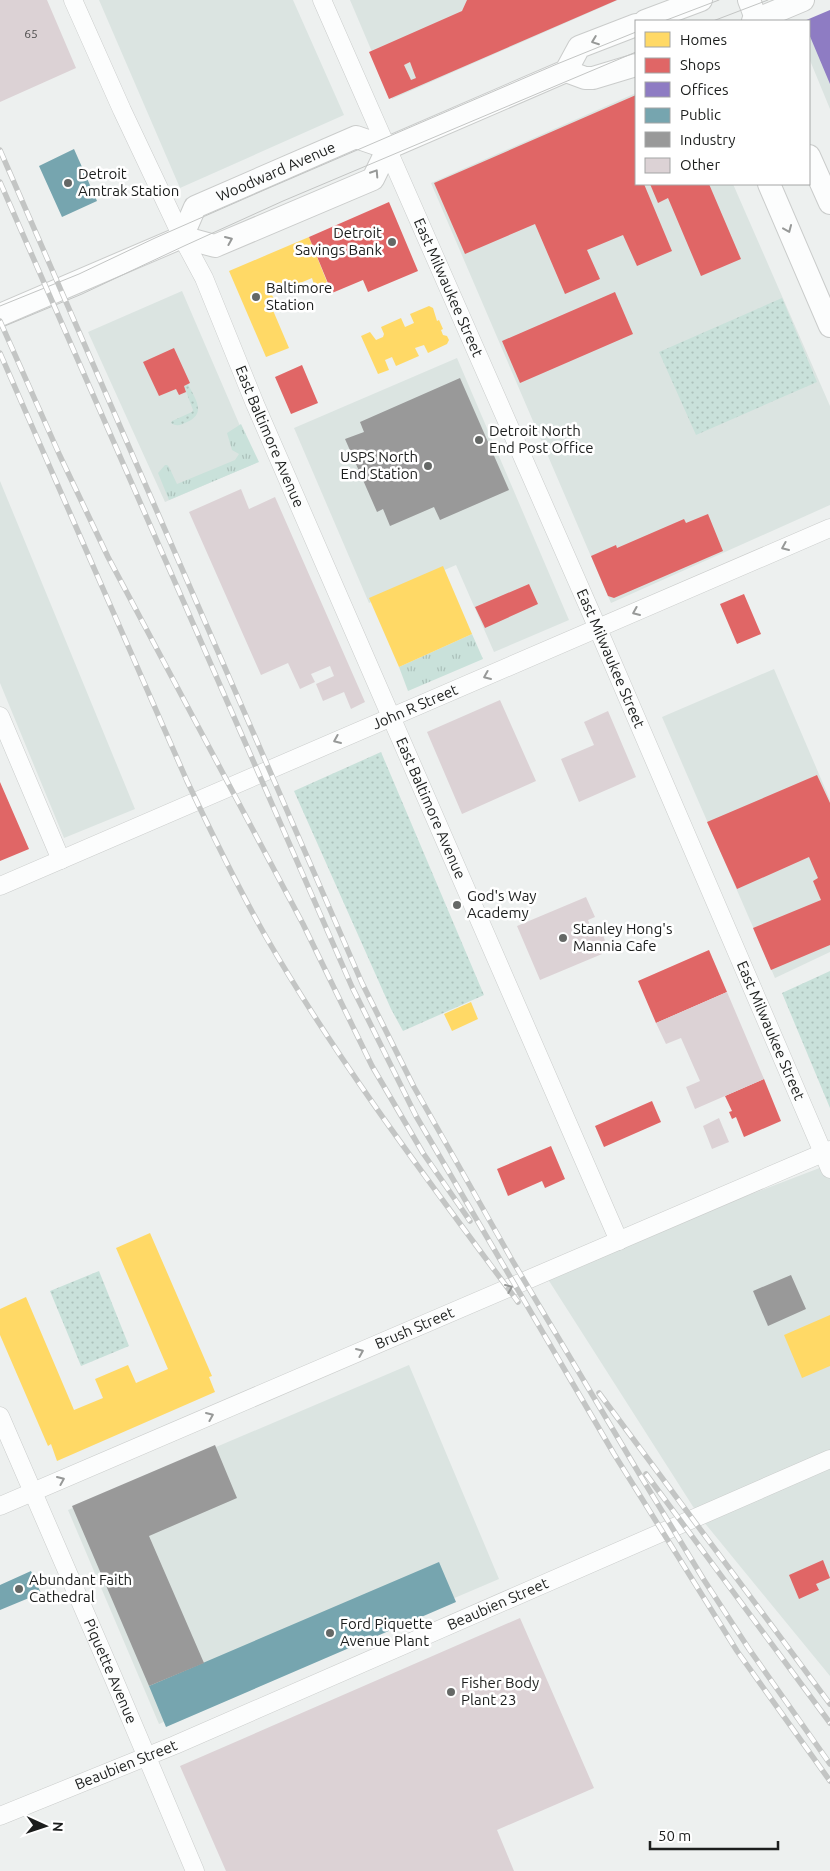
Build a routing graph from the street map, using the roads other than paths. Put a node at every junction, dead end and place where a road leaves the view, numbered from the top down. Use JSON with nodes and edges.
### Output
{"nodes":[{"id":1,"x":73,"y":0,"type":"edge"},
{"id":2,"x":322,"y":0,"type":"edge"},
{"id":3,"x":803,"y":0,"type":"edge"},
{"id":4,"x":695,"y":6,"type":"edge"},
{"id":5,"x":754,"y":16,"type":"edge"},
{"id":6,"x":648,"y":20,"type":"edge"},
{"id":7,"x":635,"y":25,"type":"edge"},
{"id":8,"x":635,"y":65,"type":"edge"},
{"id":9,"x":566,"y":71,"type":"junction"},
{"id":10,"x":388,"y":148,"type":"junction"},
{"id":11,"x":810,"y":158,"type":"edge"},
{"id":12,"x":769,"y":185,"type":"edge"},
{"id":13,"x":830,"y":203,"type":"edge"},
{"id":14,"x":182,"y":237,"type":"junction"},
{"id":15,"x":0,"y":315,"type":"edge"},
{"id":16,"x":830,"y":326,"type":"edge"},
{"id":17,"x":830,"y":528,"type":"edge"},
{"id":18,"x":597,"y":628,"type":"junction"},
{"id":19,"x":0,"y":716,"type":"edge"},
{"id":20,"x":391,"y":717,"type":"junction"},
{"id":21,"x":61,"y":860,"type":"junction"},
{"id":22,"x":0,"y":886,"type":"edge"},
{"id":23,"x":828,"y":1157,"type":"edge"},
{"id":24,"x":619,"y":1241,"type":"junction"},
{"id":25,"x":0,"y":1416,"type":"edge"},
{"id":26,"x":830,"y":1459,"type":"edge"},
{"id":27,"x":33,"y":1492,"type":"junction"},
{"id":28,"x":0,"y":1506,"type":"edge"},
{"id":29,"x":146,"y":1758,"type":"junction"},
{"id":30,"x":0,"y":1816,"type":"edge"},
{"id":31,"x":194,"y":1871,"type":"edge"}],
"edges":[{"from":1,"to":14,"type":"street","name":"East Baltimore Avenue"},
{"from":2,"to":10,"type":"street","name":"East Milwaukee Street"},
{"from":3,"to":5,"type":"main road"},
{"from":4,"to":6,"type":"main road"},
{"from":7,"to":9,"type":"main road","one_way":true},
{"from":8,"to":9,"type":"main road"},
{"from":9,"to":10,"type":"main road"},
{"from":14,"to":10,"type":"main road","one_way":true},
{"from":10,"to":14,"type":"main road","name":"Woodward Avenue"},
{"from":10,"to":18,"type":"street","name":"East Milwaukee Street"},
{"from":11,"to":13,"type":"main road"},
{"from":12,"to":16,"type":"main road","one_way":true},
{"from":14,"to":15,"type":"main road"},
{"from":14,"to":20,"type":"street","name":"East Baltimore Avenue"},
{"from":17,"to":18,"type":"street","name":"John R Street","one_way":true},
{"from":18,"to":20,"type":"street","name":"John R Street","one_way":true},
{"from":18,"to":23,"type":"street","name":"East Milwaukee Street"},
{"from":19,"to":21,"type":"street"},
{"from":20,"to":21,"type":"street","name":"John R Street","one_way":true},
{"from":20,"to":24,"type":"street","name":"East Baltimore Avenue"},
{"from":21,"to":22,"type":"street","name":"John R Street"},
{"from":23,"to":24,"type":"street","name":"Brush Street"},
{"from":27,"to":24,"type":"street","name":"Brush Street","one_way":true},
{"from":25,"to":27,"type":"street","name":"Piquette Avenue"},
{"from":26,"to":29,"type":"street","name":"Beaubien Street"},
{"from":27,"to":28,"type":"street","name":"Brush Street"},
{"from":27,"to":29,"type":"street","name":"Piquette Avenue"},
{"from":29,"to":30,"type":"street","name":"Beaubien Street"},
{"from":29,"to":31,"type":"street","name":"Piquette Avenue"}]}
